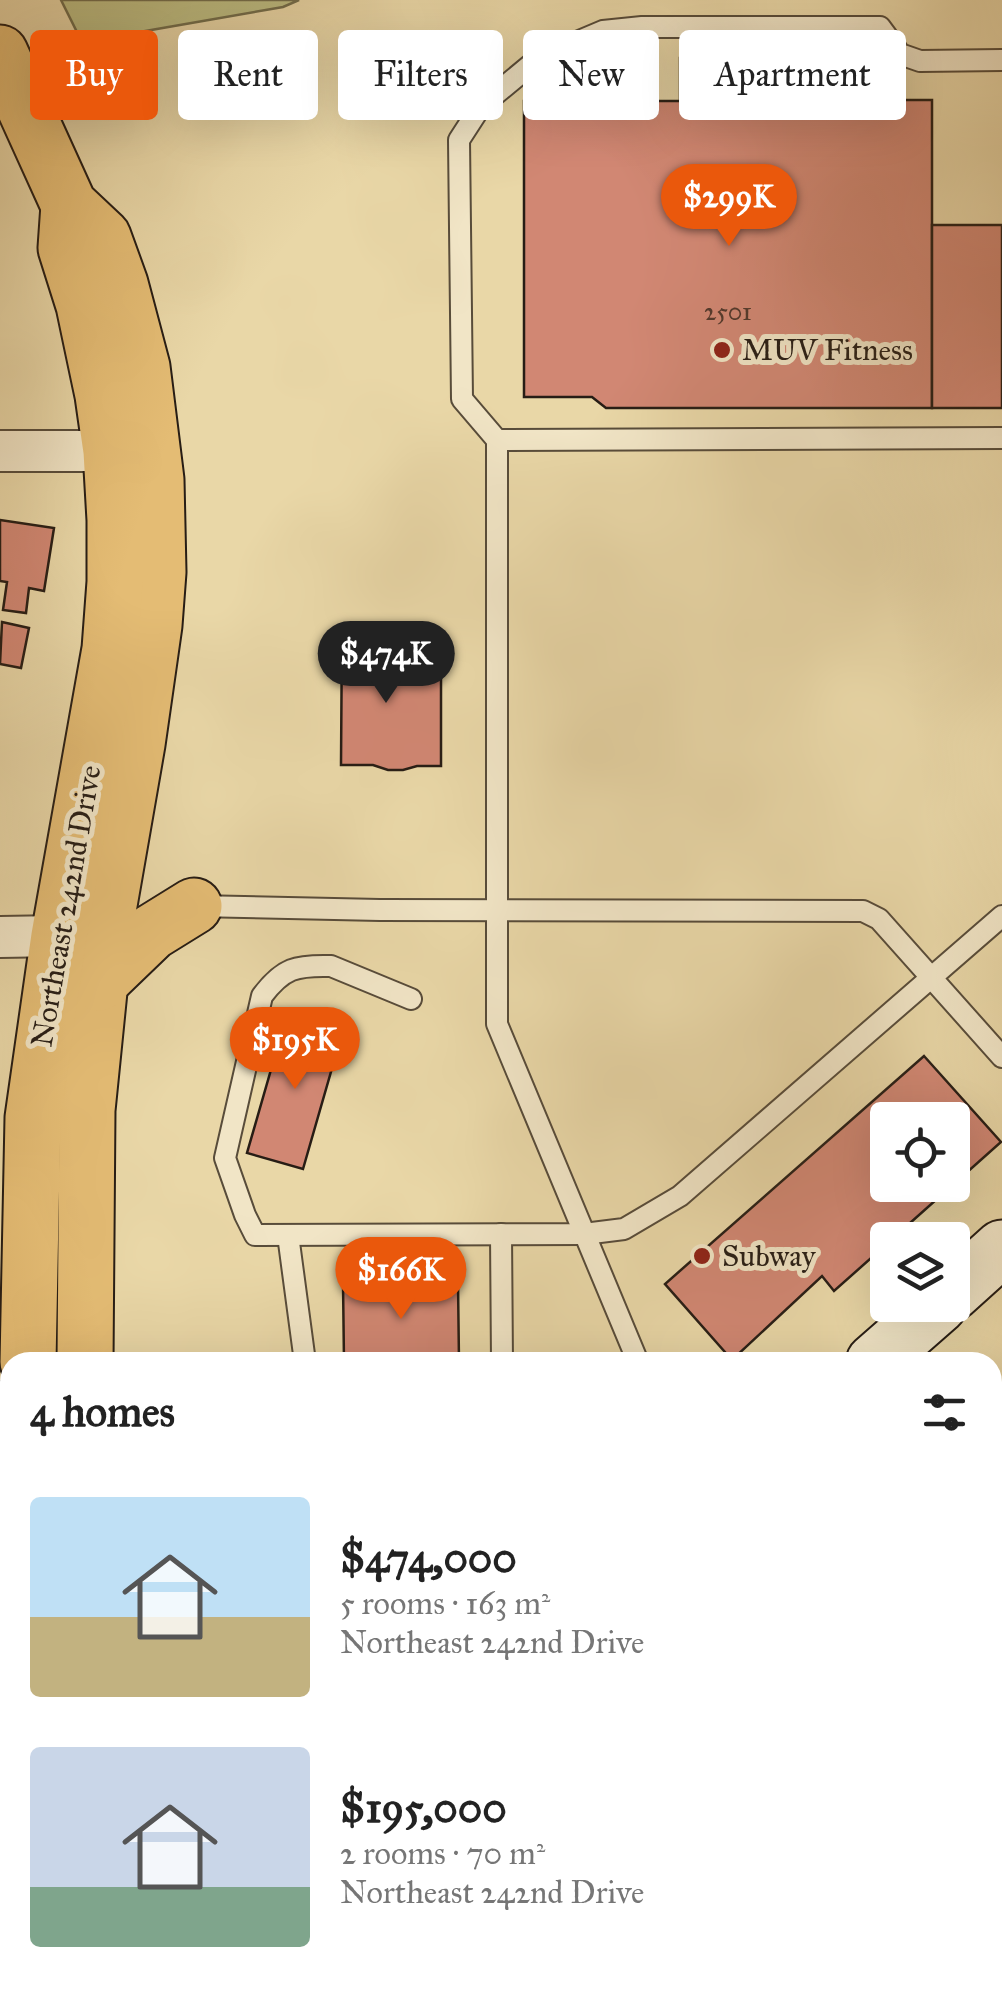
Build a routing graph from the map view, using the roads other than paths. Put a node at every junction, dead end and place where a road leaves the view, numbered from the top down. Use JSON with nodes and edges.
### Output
{"nodes":[{"id":1,"x":0,"y":53,"type":"edge"},
{"id":2,"x":1002,"y":60,"type":"edge"},
{"id":3,"x":1002,"y":438,"type":"edge"},
{"id":4,"x":497,"y":440,"type":"junction"},
{"id":5,"x":16,"y":451,"type":"edge"},
{"id":6,"x":133,"y":454,"type":"junction"},
{"id":7,"x":121,"y":828,"type":"junction"},
{"id":8,"x":194,"y":906,"type":"junction"},
{"id":9,"x":497,"y":910,"type":"junction"},
{"id":10,"x":1002,"y":916,"type":"edge"},
{"id":11,"x":58,"y":936,"type":"junction"},
{"id":12,"x":0,"y":937,"type":"edge"},
{"id":13,"x":932,"y":977,"type":"junction"},
{"id":14,"x":98,"y":983,"type":"junction"},
{"id":15,"x":411,"y":999,"type":"dead end"},
{"id":16,"x":1002,"y":1057,"type":"edge"},
{"id":17,"x":501,"y":1234,"type":"junction"},
{"id":18,"x":584,"y":1234,"type":"junction"},
{"id":19,"x":288,"y":1236,"type":"junction"},
{"id":20,"x":1002,"y":1248,"type":"edge"},
{"id":21,"x":970,"y":1277,"type":"edge"},
{"id":22,"x":920,"y":1322,"type":"edge"},
{"id":23,"x":28,"y":1352,"type":"edge"},
{"id":24,"x":84,"y":1352,"type":"edge"},
{"id":25,"x":304,"y":1352,"type":"edge"},
{"id":26,"x":502,"y":1352,"type":"edge"},
{"id":27,"x":634,"y":1352,"type":"edge"},
{"id":28,"x":885,"y":1352,"type":"edge"}],
"edges":[{"from":1,"to":6,"type":"highway"},
{"from":2,"to":4,"type":"lane"},
{"from":3,"to":4,"type":"lane"},
{"from":4,"to":9,"type":"lane"},
{"from":5,"to":6,"type":"street"},
{"from":6,"to":7,"type":"highway","name":"Northeast 242nd Drive"},
{"from":6,"to":11,"type":"highway","name":"Northeast 242nd Drive"},
{"from":7,"to":8,"type":"highway"},
{"from":7,"to":14,"type":"highway","name":"Northeast 242nd Drive"},
{"from":8,"to":9,"type":"lane"},
{"from":8,"to":14,"type":"highway"},
{"from":9,"to":13,"type":"lane"},
{"from":9,"to":18,"type":"lane"},
{"from":10,"to":13,"type":"lane"},
{"from":11,"to":12,"type":"street"},
{"from":11,"to":23,"type":"highway","name":"Northeast 242nd Drive"},
{"from":13,"to":16,"type":"lane"},
{"from":13,"to":18,"type":"lane"},
{"from":14,"to":24,"type":"highway","name":"Northeast 242nd Drive"},
{"from":15,"to":19,"type":"lane"},
{"from":17,"to":18,"type":"lane"},
{"from":17,"to":19,"type":"lane"},
{"from":17,"to":26,"type":"lane"},
{"from":18,"to":27,"type":"lane"},
{"from":19,"to":25,"type":"lane"},
{"from":20,"to":21,"type":"main road"},
{"from":22,"to":28,"type":"main road"}]}
